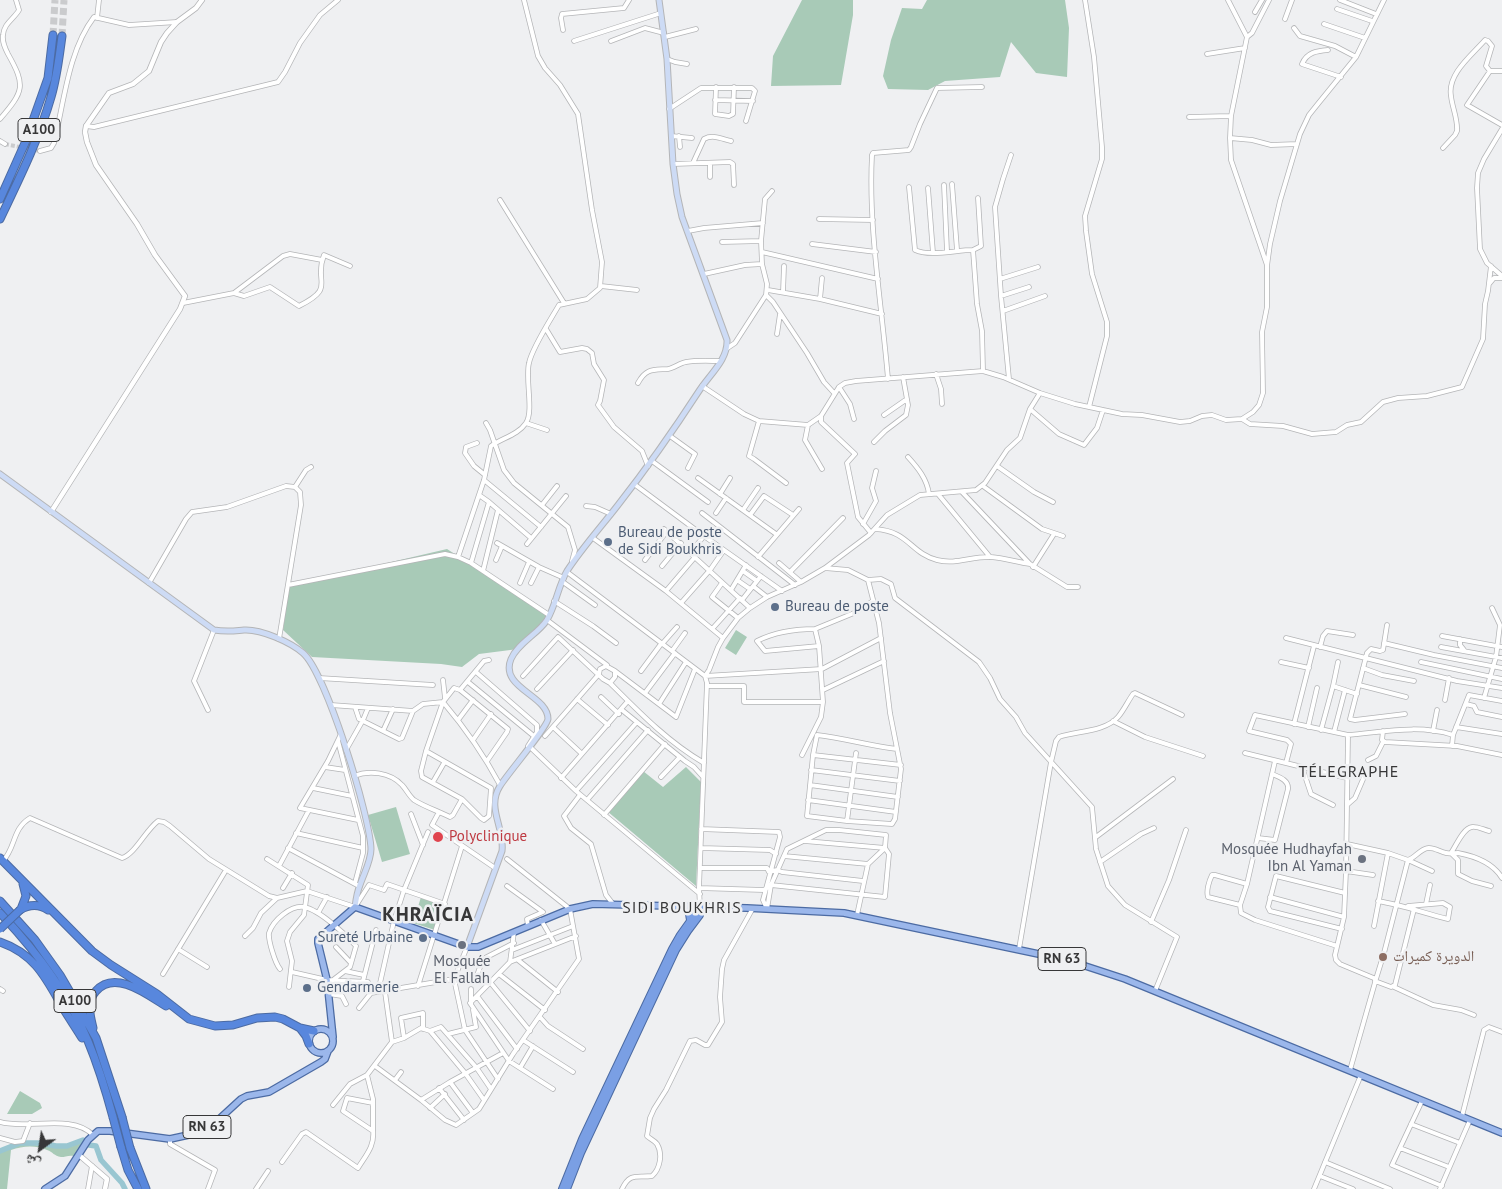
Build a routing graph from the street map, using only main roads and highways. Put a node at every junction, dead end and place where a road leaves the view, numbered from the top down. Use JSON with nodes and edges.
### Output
{"nodes":[{"id":1,"x":659,"y":0,"type":"edge"},
{"id":2,"x":54,"y":35,"type":"tunnel mouth"},
{"id":3,"x":62,"y":36,"type":"tunnel mouth"},
{"id":4,"x":0,"y":199,"type":"edge"},
{"id":5,"x":0,"y":219,"type":"edge"},
{"id":6,"x":0,"y":474,"type":"edge"},
{"id":7,"x":2,"y":859,"type":"edge"},
{"id":8,"x":15,"y":875,"type":"junction"},
{"id":9,"x":0,"y":901,"type":"edge"},
{"id":10,"x":355,"y":907,"type":"junction"},
{"id":11,"x":684,"y":907,"type":"junction"},
{"id":12,"x":700,"y":907,"type":"junction"},
{"id":13,"x":20,"y":910,"type":"junction"},
{"id":14,"x":0,"y":913,"type":"edge"},
{"id":15,"x":690,"y":920,"type":"junction"},
{"id":16,"x":62,"y":922,"type":"junction"},
{"id":17,"x":0,"y":929,"type":"edge"},
{"id":18,"x":0,"y":942,"type":"edge"},
{"id":19,"x":467,"y":946,"type":"junction"},
{"id":20,"x":189,"y":1019,"type":"junction"},
{"id":21,"x":330,"y":1020,"type":"junction"},
{"id":22,"x":300,"y":1028,"type":"junction"},
{"id":23,"x":316,"y":1030,"type":"junction"},
{"id":24,"x":333,"y":1037,"type":"junction"},
{"id":25,"x":96,"y":1038,"type":"junction"},
{"id":26,"x":309,"y":1044,"type":"junction"},
{"id":27,"x":328,"y":1051,"type":"junction"},
{"id":28,"x":315,"y":1052,"type":"junction"},
{"id":29,"x":314,"y":1066,"type":"junction"},
{"id":30,"x":104,"y":1084,"type":"junction"},
{"id":31,"x":1502,"y":1133,"type":"edge"},
{"id":32,"x":45,"y":1189,"type":"edge"},
{"id":33,"x":138,"y":1189,"type":"edge"},
{"id":34,"x":146,"y":1189,"type":"edge"},
{"id":35,"x":562,"y":1189,"type":"edge"},
{"id":36,"x":566,"y":1189,"type":"edge"}],
"edges":[{"from":1,"to":19,"type":"main road"},
{"from":2,"to":4,"type":"highway","name":"A100","number":"A100"},
{"from":3,"to":5,"type":"highway","name":"A100","number":"A100"},
{"from":6,"to":10,"type":"main road"},
{"from":7,"to":8,"type":"highway"},
{"from":8,"to":13,"type":"highway"},
{"from":8,"to":16,"type":"highway"},
{"from":9,"to":25,"type":"highway","name":"A100","number":"A100"},
{"from":10,"to":19,"type":"main road","number":"RN 63"},
{"from":10,"to":21,"type":"main road"},
{"from":11,"to":12,"type":"main road","number":"RN 63"},
{"from":11,"to":15,"type":"highway"},
{"from":11,"to":19,"type":"main road","number":"RN 63"},
{"from":12,"to":15,"type":"highway"},
{"from":12,"to":31,"type":"main road","number":"RN 63"},
{"from":12,"to":36,"type":"highway"},
{"from":13,"to":16,"type":"highway"},
{"from":13,"to":17,"type":"highway","bridge":true},
{"from":14,"to":30,"type":"highway","name":"A100","number":"A100"},
{"from":15,"to":35,"type":"highway"},
{"from":16,"to":20,"type":"highway"},
{"from":18,"to":30,"type":"highway"},
{"from":20,"to":22,"type":"highway"},
{"from":20,"to":25,"type":"highway"},
{"from":21,"to":23,"type":"main road"},
{"from":21,"to":24,"type":"main road"},
{"from":22,"to":23,"type":"highway"},
{"from":22,"to":26,"type":"highway"},
{"from":23,"to":24,"type":"main road"},
{"from":23,"to":26,"type":"main road"},
{"from":24,"to":27,"type":"main road"},
{"from":25,"to":34,"type":"highway","name":"A100","number":"A100","bridge":true},
{"from":26,"to":28,"type":"main road"},
{"from":27,"to":28,"type":"main road"},
{"from":27,"to":29,"type":"main road"},
{"from":28,"to":29,"type":"main road"},
{"from":29,"to":32,"type":"main road","number":"RN 63"},
{"from":30,"to":33,"type":"highway","name":"A100","number":"A100","bridge":true}]}
